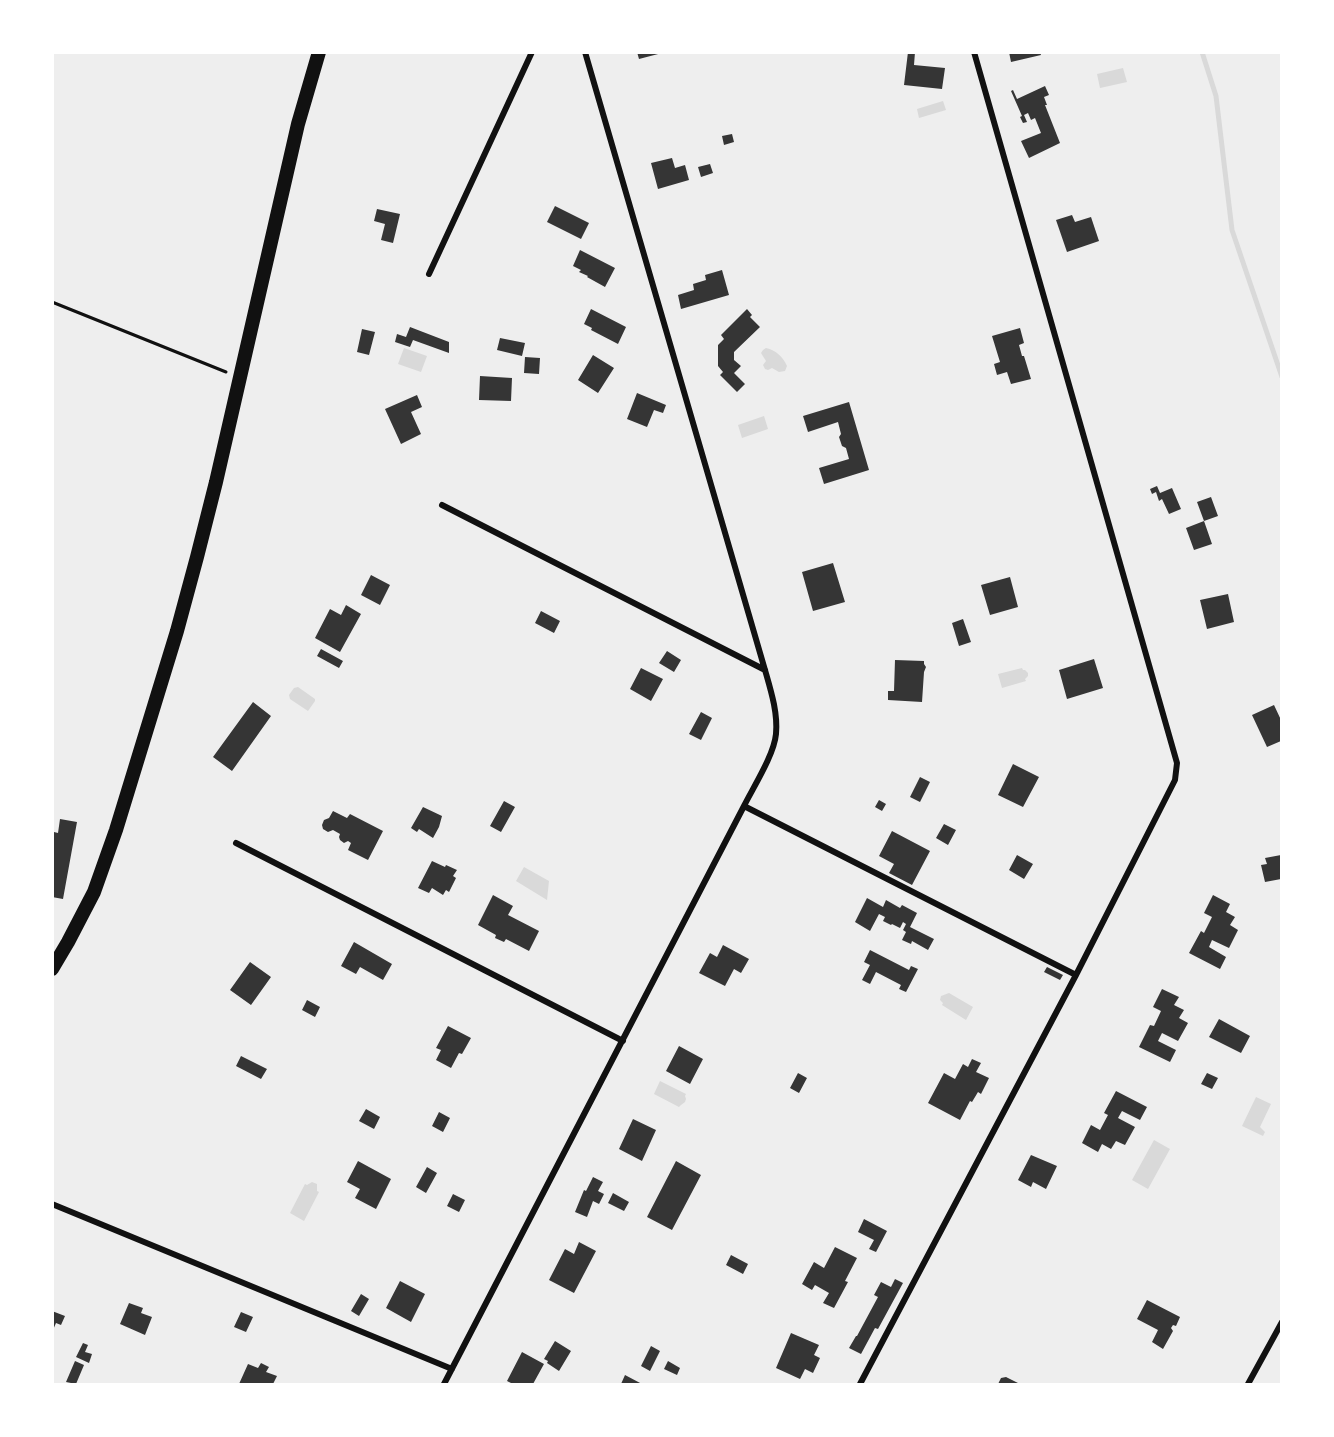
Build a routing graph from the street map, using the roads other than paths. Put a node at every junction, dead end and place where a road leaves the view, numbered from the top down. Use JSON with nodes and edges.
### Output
{"nodes":[{"id":1,"x":319,"y":52,"type":"edge"},
{"id":2,"x":532,"y":52,"type":"edge"},
{"id":3,"x":585,"y":52,"type":"edge"},
{"id":4,"x":974,"y":52,"type":"edge"},
{"id":5,"x":429,"y":274,"type":"dead end"},
{"id":6,"x":442,"y":505,"type":"dead end"},
{"id":7,"x":765,"y":670,"type":"junction"},
{"id":8,"x":744,"y":806,"type":"junction"},
{"id":9,"x":236,"y":843,"type":"dead end"},
{"id":10,"x":52,"y":969,"type":"edge"},
{"id":11,"x":1076,"y":975,"type":"junction"},
{"id":12,"x":622,"y":1041,"type":"junction"},
{"id":13,"x":52,"y":1204,"type":"edge"},
{"id":14,"x":1281,"y":1323,"type":"edge"},
{"id":15,"x":452,"y":1369,"type":"junction"},
{"id":16,"x":444,"y":1384,"type":"edge"},
{"id":17,"x":860,"y":1384,"type":"edge"},
{"id":18,"x":1248,"y":1384,"type":"edge"}],
"edges":[{"from":1,"to":10,"type":"main road"},
{"from":2,"to":5,"type":"street"},
{"from":3,"to":7,"type":"street"},
{"from":4,"to":11,"type":"street"},
{"from":6,"to":7,"type":"street"},
{"from":7,"to":8,"type":"street"},
{"from":8,"to":11,"type":"street"},
{"from":8,"to":12,"type":"street"},
{"from":9,"to":12,"type":"street"},
{"from":11,"to":17,"type":"street"},
{"from":12,"to":15,"type":"street"},
{"from":13,"to":15,"type":"street"},
{"from":14,"to":18,"type":"street"},
{"from":15,"to":16,"type":"street"}]}
